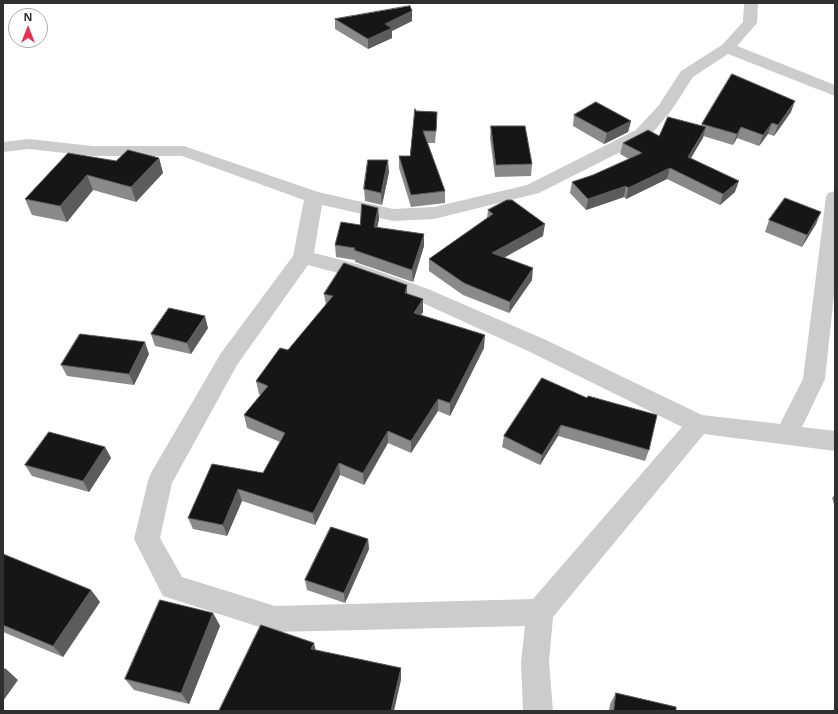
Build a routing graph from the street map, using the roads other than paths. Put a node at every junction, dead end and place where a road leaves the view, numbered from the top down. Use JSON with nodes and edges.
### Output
{"nodes":[{"id":1,"x":751,"y":3,"type":"edge"},
{"id":2,"x":727,"y":48,"type":"junction"},
{"id":3,"x":835,"y":91,"type":"edge"},
{"id":4,"x":3,"y":147,"type":"edge"},
{"id":5,"x":314,"y":197,"type":"junction"},
{"id":6,"x":835,"y":197,"type":"edge"},
{"id":7,"x":303,"y":257,"type":"junction"},
{"id":8,"x":699,"y":424,"type":"junction"},
{"id":9,"x":786,"y":435,"type":"junction"},
{"id":10,"x":835,"y":442,"type":"edge"},
{"id":11,"x":540,"y":612,"type":"junction"},
{"id":12,"x":538,"y":711,"type":"edge"}],
"edges":[{"from":1,"to":2,"type":"street"},
{"from":2,"to":3,"type":"street"},
{"from":2,"to":5,"type":"street"},
{"from":4,"to":5,"type":"street"},
{"from":5,"to":7,"type":"street"},
{"from":6,"to":9,"type":"street"},
{"from":7,"to":8,"type":"street"},
{"from":7,"to":11,"type":"street"},
{"from":8,"to":9,"type":"street"},
{"from":8,"to":11,"type":"street"},
{"from":9,"to":10,"type":"street"},
{"from":11,"to":12,"type":"street"}]}
